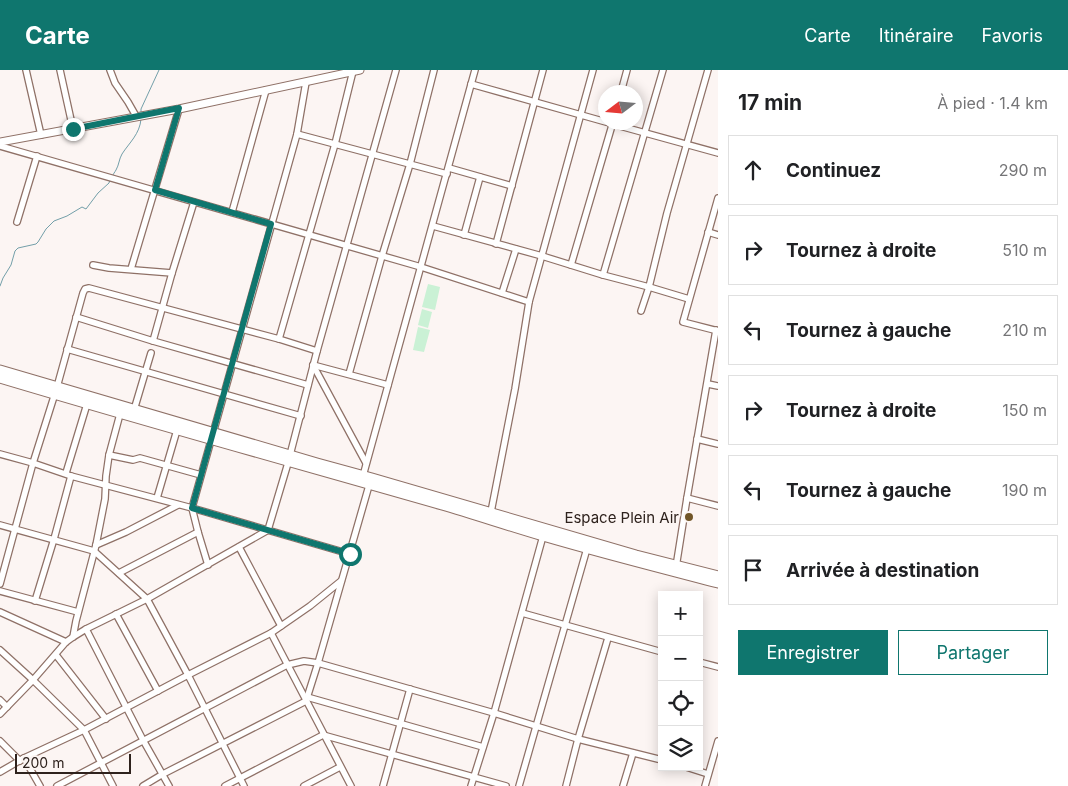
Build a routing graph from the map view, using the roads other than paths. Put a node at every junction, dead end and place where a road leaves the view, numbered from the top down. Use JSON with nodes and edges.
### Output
{"nodes":[{"id":1,"x":26,"y":70,"type":"edge"},
{"id":2,"x":60,"y":70,"type":"edge"},
{"id":3,"x":110,"y":70,"type":"edge"},
{"id":4,"x":396,"y":70,"type":"edge"},
{"id":5,"x":434,"y":70,"type":"edge"},
{"id":6,"x":475,"y":70,"type":"edge"},
{"id":7,"x":543,"y":70,"type":"edge"},
{"id":8,"x":593,"y":70,"type":"edge"},
{"id":9,"x":627,"y":70,"type":"edge"},
{"id":10,"x":663,"y":70,"type":"edge"},
{"id":11,"x":708,"y":70,"type":"edge"},
{"id":12,"x":356,"y":71,"type":"edge"},
{"id":13,"x":306,"y":82,"type":"junction"},
{"id":14,"x":471,"y":84,"type":"junction"},
{"id":15,"x":623,"y":85,"type":"edge"},
{"id":16,"x":266,"y":90,"type":"junction"},
{"id":17,"x":534,"y":101,"type":"junction"},
{"id":18,"x":179,"y":108,"type":"junction"},
{"id":19,"x":580,"y":115,"type":"junction"},
{"id":20,"x":136,"y":116,"type":"junction"},
{"id":21,"x":598,"y":120,"type":"edge"},
{"id":22,"x":73,"y":129,"type":"junction"},
{"id":23,"x":608,"y":130,"type":"edge"},
{"id":24,"x":635,"y":130,"type":"edge"},
{"id":25,"x":646,"y":133,"type":"junction"},
{"id":26,"x":297,"y":134,"type":"junction"},
{"id":27,"x":41,"y":135,"type":"junction"},
{"id":28,"x":0,"y":142,"type":"edge"},
{"id":29,"x":335,"y":144,"type":"junction"},
{"id":30,"x":686,"y":144,"type":"junction"},
{"id":31,"x":0,"y":146,"type":"edge"},
{"id":32,"x":718,"y":153,"type":"edge"},
{"id":33,"x":373,"y":154,"type":"junction"},
{"id":34,"x":37,"y":156,"type":"junction"},
{"id":35,"x":410,"y":164,"type":"junction"},
{"id":36,"x":448,"y":171,"type":"junction"},
{"id":37,"x":480,"y":177,"type":"junction"},
{"id":38,"x":512,"y":186,"type":"junction"},
{"id":39,"x":155,"y":190,"type":"junction"},
{"id":40,"x":718,"y":198,"type":"edge"},
{"id":41,"x":194,"y":202,"type":"junction"},
{"id":42,"x":232,"y":212,"type":"junction"},
{"id":43,"x":17,"y":222,"type":"dead end"},
{"id":44,"x":271,"y":224,"type":"junction"},
{"id":45,"x":433,"y":226,"type":"junction"},
{"id":46,"x":708,"y":232,"type":"junction"},
{"id":47,"x":309,"y":234,"type":"junction"},
{"id":48,"x":718,"y":234,"type":"edge"},
{"id":49,"x":464,"y":235,"type":"junction"},
{"id":50,"x":496,"y":244,"type":"junction"},
{"id":51,"x":347,"y":246,"type":"junction"},
{"id":52,"x":516,"y":249,"type":"junction"},
{"id":53,"x":382,"y":256,"type":"junction"},
{"id":54,"x":542,"y":256,"type":"junction"},
{"id":55,"x":93,"y":265,"type":"dead end"},
{"id":56,"x":571,"y":265,"type":"junction"},
{"id":57,"x":421,"y":267,"type":"junction"},
{"id":58,"x":131,"y":270,"type":"junction"},
{"id":59,"x":172,"y":274,"type":"junction"},
{"id":60,"x":604,"y":275,"type":"junction"},
{"id":61,"x":649,"y":286,"type":"junction"},
{"id":62,"x":502,"y":293,"type":"junction"},
{"id":63,"x":689,"y":299,"type":"junction"},
{"id":64,"x":529,"y":302,"type":"junction"},
{"id":65,"x":162,"y":308,"type":"junction"},
{"id":66,"x":641,"y":311,"type":"dead end"},
{"id":67,"x":76,"y":317,"type":"junction"},
{"id":68,"x":242,"y":330,"type":"junction"},
{"id":69,"x":717,"y":330,"type":"edge"},
{"id":70,"x":280,"y":339,"type":"junction"},
{"id":71,"x":153,"y":341,"type":"junction"},
{"id":72,"x":67,"y":349,"type":"junction"},
{"id":73,"x":317,"y":351,"type":"junction"},
{"id":74,"x":150,"y":352,"type":"dead end"},
{"id":75,"x":233,"y":363,"type":"junction"},
{"id":76,"x":313,"y":365,"type":"junction"},
{"id":77,"x":0,"y":370,"type":"edge"},
{"id":78,"x":145,"y":371,"type":"junction"},
{"id":79,"x":349,"y":374,"type":"junction"},
{"id":80,"x":0,"y":378,"type":"edge"},
{"id":81,"x":708,"y":384,"type":"junction"},
{"id":82,"x":308,"y":385,"type":"junction"},
{"id":83,"x":388,"y":385,"type":"junction"},
{"id":84,"x":718,"y":386,"type":"edge"},
{"id":85,"x":55,"y":390,"type":"junction"},
{"id":86,"x":223,"y":394,"type":"junction"},
{"id":87,"x":87,"y":404,"type":"junction"},
{"id":88,"x":134,"y":410,"type":"junction"},
{"id":89,"x":120,"y":414,"type":"junction"},
{"id":90,"x":301,"y":416,"type":"junction"},
{"id":91,"x":177,"y":430,"type":"junction"},
{"id":92,"x":211,"y":436,"type":"junction"},
{"id":93,"x":697,"y":438,"type":"junction"},
{"id":94,"x":718,"y":444,"type":"edge"},
{"id":95,"x":0,"y":454,"type":"edge"},
{"id":96,"x":109,"y":455,"type":"junction"},
{"id":97,"x":289,"y":459,"type":"junction"},
{"id":98,"x":33,"y":462,"type":"junction"},
{"id":99,"x":366,"y":463,"type":"junction"},
{"id":100,"x":166,"y":466,"type":"junction"},
{"id":101,"x":68,"y":474,"type":"junction"},
{"id":102,"x":201,"y":475,"type":"junction"},
{"id":103,"x":368,"y":479,"type":"junction"},
{"id":104,"x":105,"y":485,"type":"junction"},
{"id":105,"x":156,"y":498,"type":"junction"},
{"id":106,"x":687,"y":498,"type":"junction"},
{"id":107,"x":178,"y":505,"type":"junction"},
{"id":108,"x":718,"y":506,"type":"edge"},
{"id":109,"x":192,"y":508,"type":"junction"},
{"id":110,"x":491,"y":512,"type":"junction"},
{"id":111,"x":0,"y":525,"type":"edge"},
{"id":112,"x":15,"y":530,"type":"junction"},
{"id":113,"x":268,"y":530,"type":"junction"},
{"id":114,"x":198,"y":532,"type":"junction"},
{"id":115,"x":543,"y":536,"type":"junction"},
{"id":116,"x":54,"y":539,"type":"junction"},
{"id":117,"x":588,"y":544,"type":"junction"},
{"id":118,"x":239,"y":547,"type":"junction"},
{"id":119,"x":95,"y":548,"type":"junction"},
{"id":120,"x":350,"y":554,"type":"junction"},
{"id":121,"x":208,"y":565,"type":"junction"},
{"id":122,"x":676,"y":568,"type":"junction"},
{"id":123,"x":119,"y":573,"type":"junction"},
{"id":124,"x":718,"y":576,"type":"edge"},
{"id":125,"x":342,"y":581,"type":"junction"},
{"id":126,"x":718,"y":583,"type":"edge"},
{"id":127,"x":0,"y":584,"type":"edge"},
{"id":128,"x":0,"y":591,"type":"edge"},
{"id":129,"x":147,"y":599,"type":"junction"},
{"id":130,"x":35,"y":601,"type":"junction"},
{"id":131,"x":0,"y":612,"type":"edge"},
{"id":132,"x":78,"y":612,"type":"junction"},
{"id":133,"x":522,"y":613,"type":"junction"},
{"id":134,"x":116,"y":614,"type":"junction"},
{"id":135,"x":564,"y":625,"type":"junction"},
{"id":136,"x":281,"y":626,"type":"junction"},
{"id":137,"x":86,"y":629,"type":"junction"},
{"id":138,"x":271,"y":633,"type":"junction"},
{"id":139,"x":73,"y":637,"type":"junction"},
{"id":140,"x":608,"y":638,"type":"junction"},
{"id":141,"x":66,"y":642,"type":"junction"},
{"id":142,"x":0,"y":650,"type":"edge"},
{"id":143,"x":658,"y":651,"type":"edge"},
{"id":144,"x":56,"y":655,"type":"junction"},
{"id":145,"x":318,"y":663,"type":"junction"},
{"id":146,"x":703,"y":663,"type":"edge"},
{"id":147,"x":287,"y":665,"type":"junction"},
{"id":148,"x":718,"y":667,"type":"edge"},
{"id":149,"x":188,"y":675,"type":"junction"},
{"id":150,"x":33,"y":680,"type":"junction"},
{"id":151,"x":410,"y":689,"type":"junction"},
{"id":152,"x":158,"y":691,"type":"junction"},
{"id":153,"x":306,"y":699,"type":"junction"},
{"id":154,"x":0,"y":700,"type":"edge"},
{"id":155,"x":7,"y":707,"type":"junction"},
{"id":156,"x":126,"y":708,"type":"junction"},
{"id":157,"x":204,"y":709,"type":"junction"},
{"id":158,"x":494,"y":713,"type":"junction"},
{"id":159,"x":0,"y":714,"type":"edge"},
{"id":160,"x":106,"y":719,"type":"junction"},
{"id":161,"x":401,"y":724,"type":"junction"},
{"id":162,"x":535,"y":726,"type":"junction"},
{"id":163,"x":84,"y":730,"type":"junction"},
{"id":164,"x":323,"y":735,"type":"junction"},
{"id":165,"x":578,"y":739,"type":"junction"},
{"id":166,"x":143,"y":740,"type":"junction"},
{"id":167,"x":0,"y":741,"type":"edge"},
{"id":168,"x":718,"y":741,"type":"edge"},
{"id":169,"x":222,"y":744,"type":"junction"},
{"id":170,"x":483,"y":748,"type":"junction"},
{"id":171,"x":633,"y":753,"type":"junction"},
{"id":172,"x":392,"y":754,"type":"junction"},
{"id":173,"x":658,"y":759,"type":"edge"},
{"id":174,"x":22,"y":760,"type":"junction"},
{"id":175,"x":101,"y":762,"type":"junction"},
{"id":176,"x":340,"y":767,"type":"junction"},
{"id":177,"x":699,"y":771,"type":"edge"},
{"id":178,"x":0,"y":772,"type":"edge"},
{"id":179,"x":162,"y":774,"type":"junction"},
{"id":180,"x":708,"y":774,"type":"junction"},
{"id":181,"x":474,"y":777,"type":"junction"},
{"id":182,"x":240,"y":778,"type":"junction"},
{"id":183,"x":40,"y":786,"type":"edge"},
{"id":184,"x":57,"y":786,"type":"edge"},
{"id":185,"x":113,"y":786,"type":"edge"},
{"id":186,"x":143,"y":786,"type":"edge"},
{"id":187,"x":169,"y":786,"type":"edge"},
{"id":188,"x":225,"y":786,"type":"edge"},
{"id":189,"x":244,"y":786,"type":"edge"},
{"id":190,"x":304,"y":786,"type":"edge"},
{"id":191,"x":351,"y":786,"type":"edge"},
{"id":192,"x":383,"y":786,"type":"edge"},
{"id":193,"x":471,"y":786,"type":"edge"},
{"id":194,"x":506,"y":786,"type":"edge"},
{"id":195,"x":519,"y":786,"type":"edge"},
{"id":196,"x":566,"y":786,"type":"edge"},
{"id":197,"x":623,"y":786,"type":"edge"},
{"id":198,"x":705,"y":786,"type":"edge"}],
"edges":[{"from":1,"to":27,"type":"street"},
{"from":2,"to":22,"type":"street"},
{"from":3,"to":20,"type":"street"},
{"from":4,"to":33,"type":"street"},
{"from":5,"to":35,"type":"street"},
{"from":6,"to":14,"type":"street"},
{"from":7,"to":17,"type":"street"},
{"from":8,"to":19,"type":"street"},
{"from":9,"to":15,"type":"street"},
{"from":10,"to":25,"type":"street"},
{"from":11,"to":30,"type":"street"},
{"from":12,"to":13,"type":"main road"},
{"from":12,"to":29,"type":"street"},
{"from":13,"to":16,"type":"main road"},
{"from":13,"to":26,"type":"street"},
{"from":14,"to":17,"type":"street"},
{"from":14,"to":36,"type":"street"},
{"from":16,"to":18,"type":"main road"},
{"from":16,"to":42,"type":"street"},
{"from":17,"to":19,"type":"street"},
{"from":17,"to":38,"type":"street"},
{"from":18,"to":20,"type":"main road"},
{"from":18,"to":39,"type":"street"},
{"from":19,"to":21,"type":"street"},
{"from":19,"to":54,"type":"street"},
{"from":20,"to":22,"type":"main road"},
{"from":22,"to":27,"type":"main road"},
{"from":23,"to":56,"type":"street"},
{"from":24,"to":25,"type":"street"},
{"from":25,"to":30,"type":"street"},
{"from":25,"to":60,"type":"street"},
{"from":26,"to":29,"type":"street"},
{"from":26,"to":44,"type":"street"},
{"from":27,"to":28,"type":"main road"},
{"from":29,"to":33,"type":"street"},
{"from":29,"to":47,"type":"street"},
{"from":30,"to":32,"type":"street"},
{"from":30,"to":61,"type":"street"},
{"from":31,"to":34,"type":"street"},
{"from":33,"to":35,"type":"street"},
{"from":33,"to":51,"type":"street"},
{"from":34,"to":39,"type":"street"},
{"from":34,"to":43,"type":"street"},
{"from":35,"to":36,"type":"street"},
{"from":35,"to":53,"type":"street"},
{"from":36,"to":37,"type":"street"},
{"from":36,"to":45,"type":"street"},
{"from":37,"to":38,"type":"street"},
{"from":37,"to":49,"type":"street"},
{"from":38,"to":50,"type":"street"},
{"from":39,"to":41,"type":"street"},
{"from":39,"to":58,"type":"street"},
{"from":40,"to":46,"type":"street"},
{"from":41,"to":42,"type":"street"},
{"from":41,"to":59,"type":"street"},
{"from":42,"to":44,"type":"street"},
{"from":44,"to":47,"type":"street"},
{"from":44,"to":68,"type":"street"},
{"from":45,"to":49,"type":"street"},
{"from":45,"to":57,"type":"street"},
{"from":46,"to":48,"type":"street"},
{"from":46,"to":63,"type":"street"},
{"from":47,"to":51,"type":"street"},
{"from":47,"to":70,"type":"street"},
{"from":49,"to":50,"type":"street"},
{"from":50,"to":52,"type":"street"},
{"from":51,"to":53,"type":"street"},
{"from":51,"to":73,"type":"street"},
{"from":52,"to":54,"type":"street"},
{"from":52,"to":62,"type":"street"},
{"from":53,"to":57,"type":"street"},
{"from":53,"to":79,"type":"street"},
{"from":54,"to":56,"type":"street"},
{"from":54,"to":64,"type":"street"},
{"from":55,"to":58,"type":"street"},
{"from":56,"to":60,"type":"street"},
{"from":57,"to":62,"type":"street"},
{"from":57,"to":83,"type":"street"},
{"from":58,"to":59,"type":"street"},
{"from":59,"to":65,"type":"street"},
{"from":60,"to":61,"type":"street"},
{"from":61,"to":63,"type":"street"},
{"from":61,"to":66,"type":"street"},
{"from":62,"to":64,"type":"street"},
{"from":63,"to":69,"type":"street"},
{"from":64,"to":110,"type":"street"},
{"from":65,"to":67,"type":"street"},
{"from":65,"to":68,"type":"street"},
{"from":65,"to":71,"type":"street"},
{"from":67,"to":71,"type":"street"},
{"from":67,"to":72,"type":"street"},
{"from":68,"to":70,"type":"street"},
{"from":68,"to":75,"type":"street"},
{"from":69,"to":81,"type":"street"},
{"from":70,"to":73,"type":"street"},
{"from":71,"to":75,"type":"street"},
{"from":72,"to":78,"type":"street"},
{"from":72,"to":85,"type":"street"},
{"from":73,"to":76,"type":"street"},
{"from":74,"to":78,"type":"street"},
{"from":75,"to":82,"type":"street"},
{"from":75,"to":86,"type":"street"},
{"from":76,"to":79,"type":"street"},
{"from":76,"to":82,"type":"street"},
{"from":76,"to":99,"type":"street"},
{"from":77,"to":85,"type":"highway"},
{"from":78,"to":86,"type":"street"},
{"from":78,"to":88,"type":"street"},
{"from":79,"to":83,"type":"street"},
{"from":80,"to":85,"type":"highway"},
{"from":81,"to":84,"type":"street"},
{"from":81,"to":93,"type":"street"},
{"from":82,"to":90,"type":"street"},
{"from":83,"to":99,"type":"street"},
{"from":85,"to":87,"type":"highway"},
{"from":85,"to":88,"type":"highway"},
{"from":85,"to":98,"type":"street"},
{"from":86,"to":90,"type":"street"},
{"from":86,"to":92,"type":"street"},
{"from":87,"to":89,"type":"highway"},
{"from":87,"to":101,"type":"street"},
{"from":88,"to":92,"type":"highway"},
{"from":89,"to":91,"type":"highway"},
{"from":89,"to":96,"type":"street"},
{"from":90,"to":97,"type":"street"},
{"from":91,"to":92,"type":"highway"},
{"from":91,"to":100,"type":"street"},
{"from":92,"to":97,"type":"highway"},
{"from":92,"to":102,"type":"street"},
{"from":93,"to":94,"type":"street"},
{"from":93,"to":106,"type":"street"},
{"from":95,"to":98,"type":"street"},
{"from":96,"to":100,"type":"street"},
{"from":96,"to":104,"type":"street"},
{"from":97,"to":103,"type":"highway"},
{"from":97,"to":113,"type":"street"},
{"from":98,"to":101,"type":"street"},
{"from":98,"to":112,"type":"street"},
{"from":99,"to":103,"type":"street"},
{"from":100,"to":102,"type":"street"},
{"from":100,"to":105,"type":"street"},
{"from":101,"to":104,"type":"street"},
{"from":101,"to":116,"type":"street"},
{"from":102,"to":109,"type":"street"},
{"from":103,"to":110,"type":"highway"},
{"from":103,"to":115,"type":"highway"},
{"from":103,"to":120,"type":"street"},
{"from":104,"to":105,"type":"street"},
{"from":104,"to":119,"type":"street"},
{"from":105,"to":107,"type":"street"},
{"from":106,"to":108,"type":"street"},
{"from":106,"to":122,"type":"street"},
{"from":107,"to":109,"type":"street"},
{"from":107,"to":119,"type":"street"},
{"from":109,"to":113,"type":"street"},
{"from":109,"to":114,"type":"street"},
{"from":110,"to":117,"type":"highway"},
{"from":111,"to":112,"type":"street"},
{"from":112,"to":116,"type":"street"},
{"from":112,"to":127,"type":"street"},
{"from":113,"to":118,"type":"street"},
{"from":113,"to":120,"type":"street"},
{"from":114,"to":121,"type":"street"},
{"from":114,"to":123,"type":"street"},
{"from":115,"to":117,"type":"highway"},
{"from":115,"to":133,"type":"street"},
{"from":116,"to":119,"type":"street"},
{"from":116,"to":130,"type":"street"},
{"from":117,"to":122,"type":"highway"},
{"from":117,"to":135,"type":"street"},
{"from":118,"to":121,"type":"street"},
{"from":118,"to":136,"type":"street"},
{"from":119,"to":123,"type":"street"},
{"from":119,"to":132,"type":"street"},
{"from":120,"to":125,"type":"street"},
{"from":121,"to":129,"type":"street"},
{"from":122,"to":124,"type":"highway"},
{"from":122,"to":126,"type":"highway"},
{"from":123,"to":129,"type":"street"},
{"from":125,"to":136,"type":"street"},
{"from":125,"to":145,"type":"street"},
{"from":128,"to":130,"type":"street"},
{"from":129,"to":134,"type":"street"},
{"from":129,"to":149,"type":"street"},
{"from":130,"to":132,"type":"street"},
{"from":131,"to":141,"type":"street"},
{"from":132,"to":139,"type":"street"},
{"from":133,"to":135,"type":"street"},
{"from":133,"to":158,"type":"street"},
{"from":134,"to":137,"type":"street"},
{"from":134,"to":152,"type":"street"},
{"from":135,"to":140,"type":"street"},
{"from":135,"to":162,"type":"street"},
{"from":136,"to":138,"type":"street"},
{"from":137,"to":139,"type":"street"},
{"from":137,"to":156,"type":"street"},
{"from":138,"to":147,"type":"street"},
{"from":138,"to":149,"type":"street"},
{"from":139,"to":141,"type":"street"},
{"from":140,"to":143,"type":"street"},
{"from":140,"to":165,"type":"street"},
{"from":141,"to":144,"type":"street"},
{"from":142,"to":150,"type":"street"},
{"from":144,"to":150,"type":"street"},
{"from":144,"to":160,"type":"street"},
{"from":145,"to":147,"type":"street"},
{"from":145,"to":151,"type":"street"},
{"from":145,"to":153,"type":"street"},
{"from":146,"to":148,"type":"street"},
{"from":147,"to":153,"type":"street"},
{"from":147,"to":157,"type":"street"},
{"from":149,"to":152,"type":"street"},
{"from":149,"to":157,"type":"street"},
{"from":150,"to":155,"type":"street"},
{"from":150,"to":163,"type":"street"},
{"from":151,"to":158,"type":"street"},
{"from":151,"to":161,"type":"street"},
{"from":152,"to":156,"type":"street"},
{"from":153,"to":161,"type":"street"},
{"from":153,"to":164,"type":"street"},
{"from":153,"to":169,"type":"street"},
{"from":154,"to":155,"type":"street"},
{"from":155,"to":159,"type":"street"},
{"from":156,"to":160,"type":"street"},
{"from":156,"to":166,"type":"street"},
{"from":157,"to":166,"type":"street"},
{"from":157,"to":169,"type":"street"},
{"from":158,"to":162,"type":"street"},
{"from":158,"to":170,"type":"street"},
{"from":160,"to":163,"type":"street"},
{"from":161,"to":170,"type":"street"},
{"from":161,"to":172,"type":"street"},
{"from":162,"to":165,"type":"street"},
{"from":162,"to":195,"type":"street"},
{"from":163,"to":174,"type":"street"},
{"from":163,"to":175,"type":"street"},
{"from":164,"to":172,"type":"street"},
{"from":164,"to":176,"type":"street"},
{"from":164,"to":182,"type":"street"},
{"from":165,"to":171,"type":"street"},
{"from":165,"to":196,"type":"street"},
{"from":166,"to":175,"type":"street"},
{"from":166,"to":179,"type":"street"},
{"from":167,"to":174,"type":"street"},
{"from":168,"to":180,"type":"street"},
{"from":169,"to":179,"type":"street"},
{"from":169,"to":182,"type":"street"},
{"from":170,"to":181,"type":"street"},
{"from":171,"to":173,"type":"street"},
{"from":171,"to":197,"type":"street"},
{"from":172,"to":181,"type":"street"},
{"from":172,"to":192,"type":"street"},
{"from":174,"to":178,"type":"street"},
{"from":174,"to":183,"type":"street"},
{"from":175,"to":184,"type":"street"},
{"from":175,"to":185,"type":"street"},
{"from":176,"to":190,"type":"street"},
{"from":176,"to":191,"type":"street"},
{"from":177,"to":180,"type":"street"},
{"from":179,"to":186,"type":"street"},
{"from":179,"to":187,"type":"street"},
{"from":180,"to":198,"type":"street"},
{"from":181,"to":193,"type":"street"},
{"from":181,"to":194,"type":"street"},
{"from":182,"to":188,"type":"street"},
{"from":182,"to":189,"type":"street"}]}
